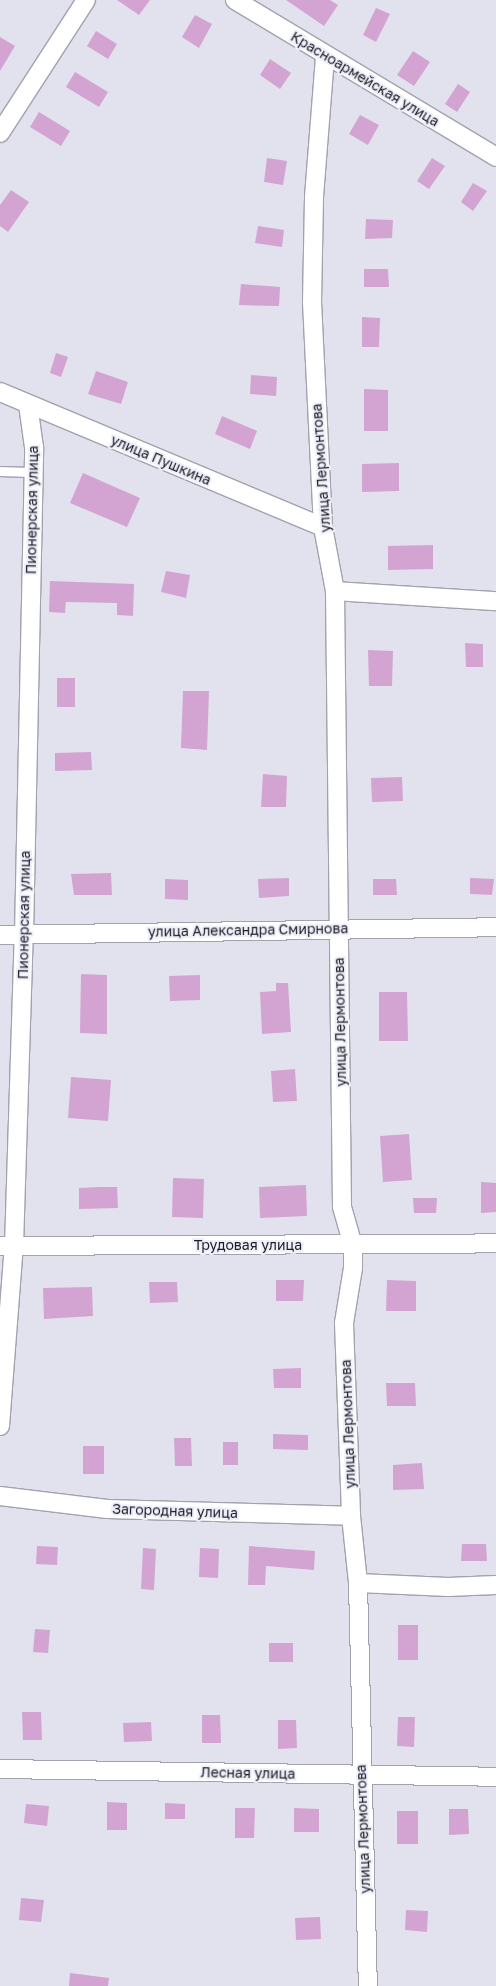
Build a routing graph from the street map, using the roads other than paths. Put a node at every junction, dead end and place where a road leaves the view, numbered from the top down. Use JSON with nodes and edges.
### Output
{"nodes":[{"id":1,"x":86,"y":0,"type":"edge"},
{"id":2,"x":235,"y":0,"type":"edge"},
{"id":3,"x":325,"y":56,"type":"junction"},
{"id":4,"x":0,"y":133,"type":"edge"},
{"id":5,"x":496,"y":157,"type":"edge"},
{"id":6,"x":0,"y":392,"type":"edge"},
{"id":7,"x":28,"y":405,"type":"junction"},
{"id":8,"x":0,"y":471,"type":"edge"},
{"id":9,"x":34,"y":472,"type":"junction"},
{"id":10,"x":323,"y":528,"type":"junction"},
{"id":11,"x":335,"y":591,"type":"junction"},
{"id":12,"x":496,"y":601,"type":"edge"},
{"id":13,"x":496,"y":926,"type":"edge"},
{"id":14,"x":340,"y":928,"type":"junction"},
{"id":15,"x":0,"y":935,"type":"edge"},
{"id":16,"x":24,"y":935,"type":"junction"},
{"id":17,"x":496,"y":1243,"type":"edge"},
{"id":18,"x":353,"y":1245,"type":"junction"},
{"id":19,"x":7,"y":1246,"type":"edge"},
{"id":20,"x":0,"y":1426,"type":"edge"},
{"id":21,"x":0,"y":1496,"type":"edge"},
{"id":22,"x":351,"y":1516,"type":"junction"},
{"id":23,"x":358,"y":1583,"type":"junction"},
{"id":24,"x":496,"y":1585,"type":"edge"},
{"id":25,"x":0,"y":1769,"type":"edge"},
{"id":26,"x":361,"y":1774,"type":"junction"},
{"id":27,"x":496,"y":1777,"type":"edge"},
{"id":28,"x":368,"y":1986,"type":"edge"}],
"edges":[{"from":1,"to":4,"type":"street"},
{"from":2,"to":3,"type":"street","name":"Красноармейская улица"},
{"from":3,"to":5,"type":"street","name":"Красноармейская улица"},
{"from":3,"to":10,"type":"street","name":"улица Лермонтова"},
{"from":6,"to":7,"type":"street","name":"улица Пушкина"},
{"from":7,"to":9,"type":"street","name":"Пионерская улица"},
{"from":7,"to":10,"type":"street","name":"улица Пушкина"},
{"from":8,"to":9,"type":"lane"},
{"from":9,"to":16,"type":"street","name":"Пионерская улица"},
{"from":10,"to":11,"type":"street","name":"улица Лермонтова"},
{"from":11,"to":12,"type":"street"},
{"from":11,"to":14,"type":"street","name":"улица Лермонтова"},
{"from":13,"to":14,"type":"street","name":"улица Александра Смирнова"},
{"from":14,"to":16,"type":"street","name":"улица Александра Смирнова"},
{"from":14,"to":18,"type":"street","name":"улица Лермонтова"},
{"from":15,"to":16,"type":"street","name":"улица Александра Смирнова"},
{"from":16,"to":19,"type":"street","name":"Пионерская улица"},
{"from":17,"to":18,"type":"street","name":"Трудовая улица"},
{"from":18,"to":19,"type":"street","name":"Трудовая улица"},
{"from":18,"to":22,"type":"street","name":"улица Лермонтова"},
{"from":19,"to":20,"type":"street","name":"Пионерская улица"},
{"from":21,"to":22,"type":"street","name":"Загородная улица"},
{"from":22,"to":23,"type":"street","name":"улица Лермонтова"},
{"from":23,"to":24,"type":"street"},
{"from":23,"to":26,"type":"street","name":"улица Лермонтова"},
{"from":25,"to":26,"type":"street","name":"Лесная улица"},
{"from":26,"to":27,"type":"street","name":"Лесная улица"},
{"from":26,"to":28,"type":"street","name":"улица Лермонтова"}]}
